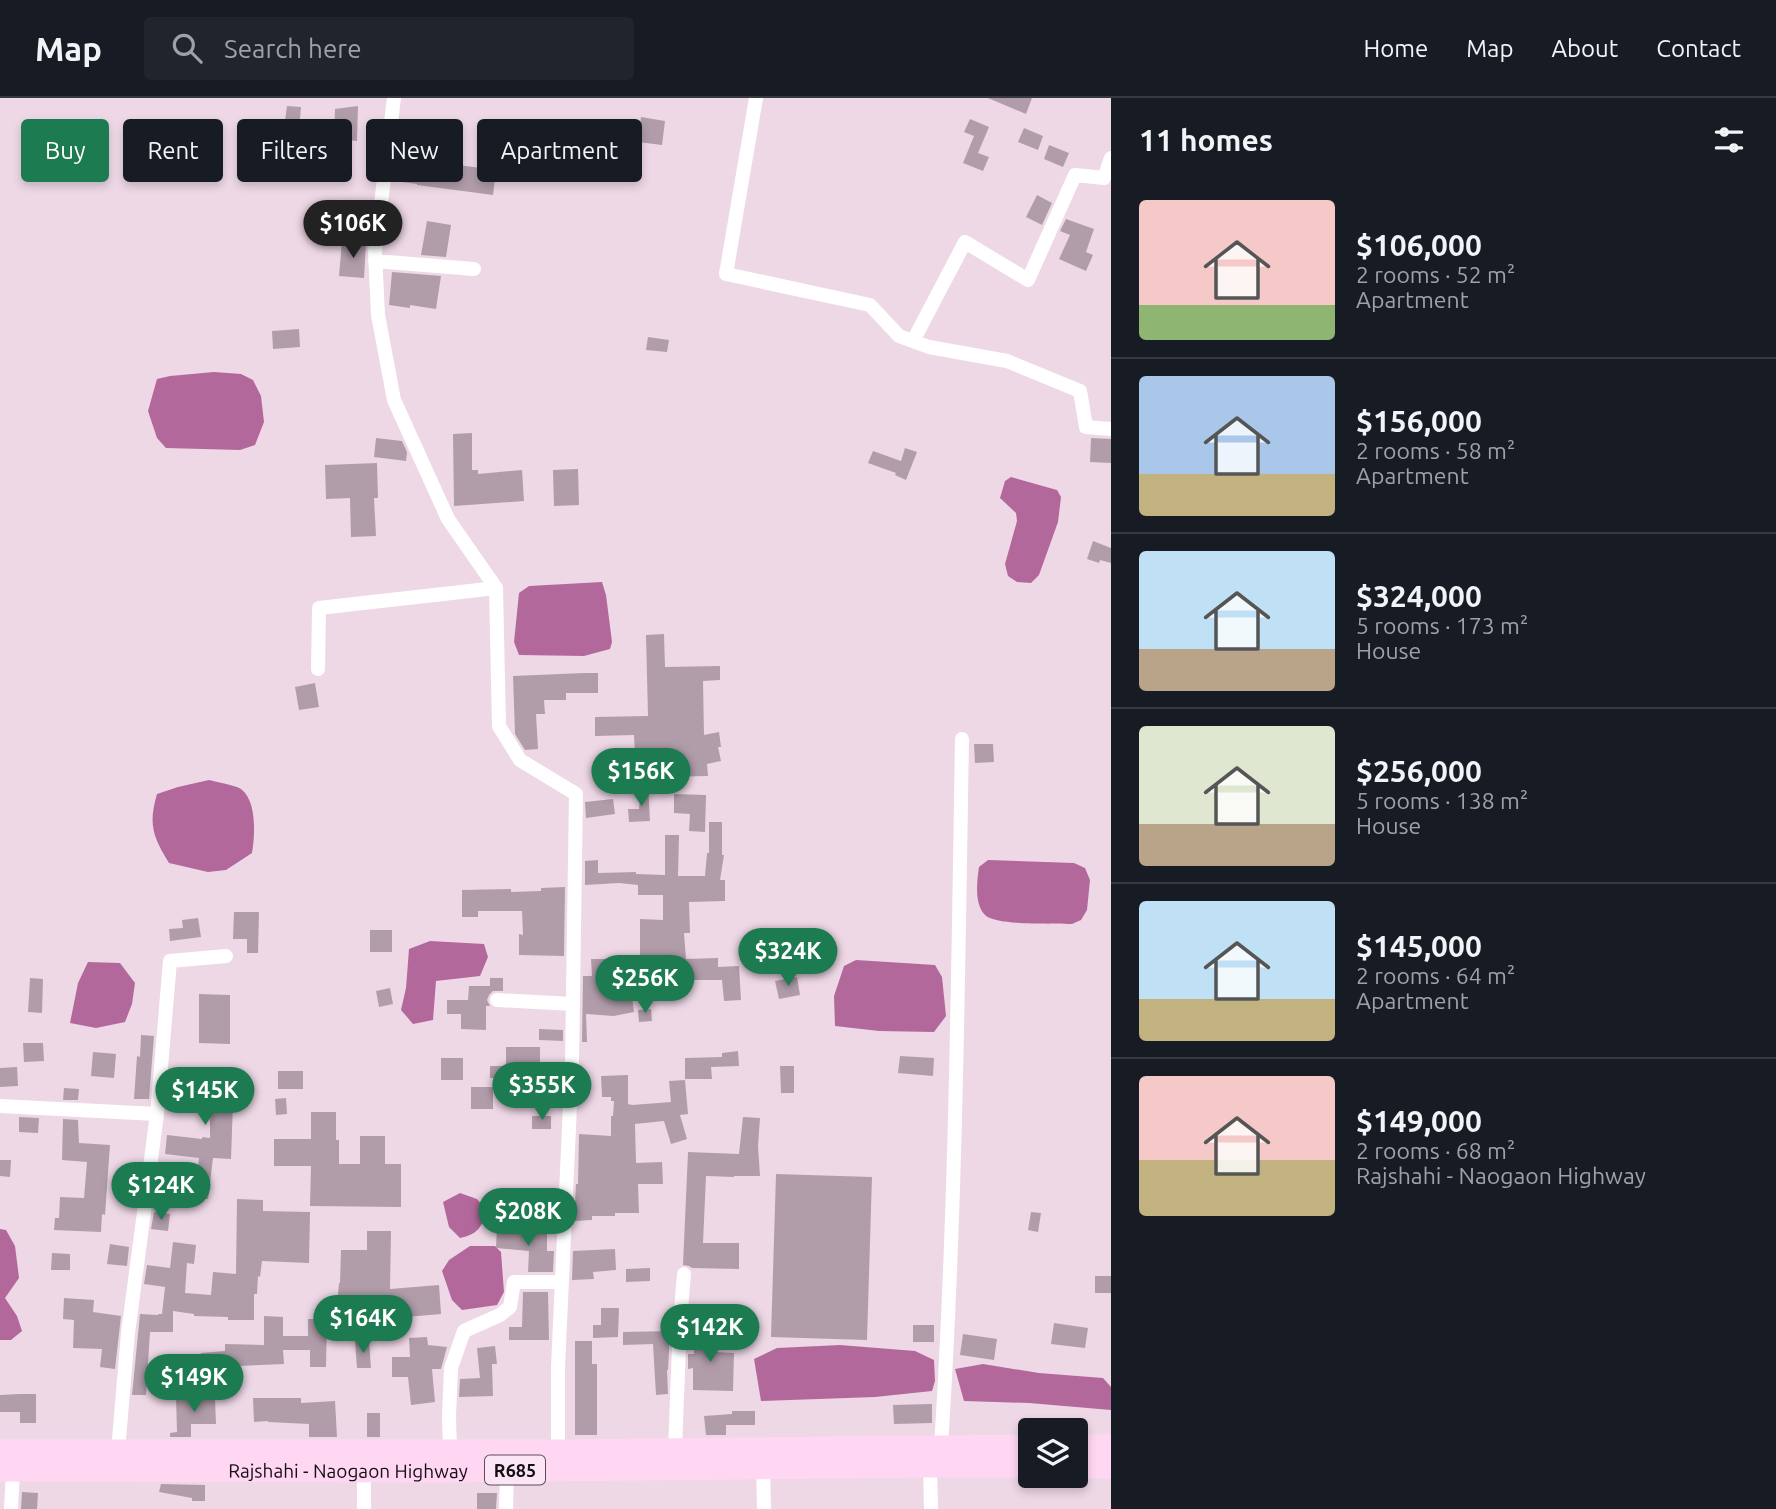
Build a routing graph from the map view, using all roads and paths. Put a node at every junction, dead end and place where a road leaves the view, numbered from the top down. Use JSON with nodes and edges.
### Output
{"nodes":[{"id":1,"x":394,"y":98,"type":"edge"},
{"id":2,"x":756,"y":98,"type":"edge"},
{"id":3,"x":1111,"y":158,"type":"edge"},
{"id":4,"x":376,"y":261,"type":"junction"},
{"id":5,"x":474,"y":269,"type":"dead end"},
{"id":6,"x":913,"y":341,"type":"junction"},
{"id":7,"x":1111,"y":429,"type":"edge"},
{"id":8,"x":496,"y":588,"type":"junction"},
{"id":9,"x":318,"y":669,"type":"dead end"},
{"id":10,"x":962,"y":739,"type":"dead end"},
{"id":11,"x":226,"y":956,"type":"dead end"},
{"id":12,"x":497,"y":1000,"type":"dead end"},
{"id":13,"x":573,"y":1004,"type":"junction"},
{"id":14,"x":0,"y":1107,"type":"edge"},
{"id":15,"x":157,"y":1114,"type":"junction"},
{"id":16,"x":684,"y":1274,"type":"dead end"},
{"id":17,"x":562,"y":1282,"type":"junction"},
{"id":18,"x":1088,"y":1446,"type":"edge"},
{"id":19,"x":1111,"y":1446,"type":"edge"},
{"id":20,"x":1018,"y":1447,"type":"edge"},
{"id":21,"x":675,"y":1449,"type":"junction"},
{"id":22,"x":0,"y":1451,"type":"edge"},
{"id":23,"x":118,"y":1451,"type":"junction"},
{"id":24,"x":450,"y":1451,"type":"junction"},
{"id":25,"x":558,"y":1451,"type":"junction"},
{"id":26,"x":935,"y":1456,"type":"junction"},
{"id":27,"x":763,"y":1458,"type":"junction"},
{"id":28,"x":1018,"y":1465,"type":"edge"},
{"id":29,"x":1088,"y":1467,"type":"edge"},
{"id":30,"x":1111,"y":1467,"type":"edge"},
{"id":31,"x":6,"y":1470,"type":"edge"},
{"id":32,"x":364,"y":1470,"type":"junction"},
{"id":33,"x":507,"y":1470,"type":"junction"},
{"id":34,"x":11,"y":1509,"type":"edge"},
{"id":35,"x":364,"y":1509,"type":"edge"},
{"id":36,"x":506,"y":1509,"type":"edge"},
{"id":37,"x":764,"y":1509,"type":"edge"},
{"id":38,"x":931,"y":1509,"type":"edge"}],
"edges":[{"from":1,"to":4,"type":"street"},
{"from":2,"to":6,"type":"street"},
{"from":3,"to":6,"type":"street"},
{"from":4,"to":5,"type":"street"},
{"from":4,"to":8,"type":"street"},
{"from":6,"to":7,"type":"street"},
{"from":8,"to":9,"type":"street"},
{"from":8,"to":13,"type":"street"},
{"from":10,"to":26,"type":"street"},
{"from":11,"to":15,"type":"street"},
{"from":12,"to":13,"type":"street"},
{"from":13,"to":17,"type":"street"},
{"from":14,"to":15,"type":"street"},
{"from":15,"to":23,"type":"street"},
{"from":16,"to":21,"type":"street"},
{"from":17,"to":24,"type":"street"},
{"from":17,"to":25,"type":"street"},
{"from":18,"to":19,"type":"main road"},
{"from":20,"to":26,"type":"main road","name":"Rajshahi - Naogaon Highway","number":"R685"},
{"from":21,"to":25,"type":"main road","name":"Rajshahi - Naogaon Highway","number":"R685"},
{"from":21,"to":27,"type":"main road","name":"Rajshahi - Naogaon Highway","number":"R685"},
{"from":22,"to":23,"type":"main road","name":"Rajshahi - Naogaon Highway","number":"R685"},
{"from":23,"to":24,"type":"main road","name":"Rajshahi - Naogaon Highway","number":"R685"},
{"from":24,"to":25,"type":"main road","name":"Rajshahi - Naogaon Highway","number":"R685"},
{"from":26,"to":27,"type":"main road","name":"Rajshahi - Naogaon Highway","number":"R685"},
{"from":26,"to":28,"type":"main road","name":"Rajshahi - Naogaon Highway","number":"R685"},
{"from":26,"to":38,"type":"street"},
{"from":27,"to":33,"type":"main road","name":"Rajshahi - Naogaon Highway","number":"R685"},
{"from":27,"to":37,"type":"street"},
{"from":29,"to":30,"type":"main road"},
{"from":31,"to":32,"type":"main road","name":"Rajshahi - Naogaon Highway","number":"R685"},
{"from":31,"to":34,"type":"street"},
{"from":32,"to":33,"type":"main road","name":"Rajshahi - Naogaon Highway","number":"R685"},
{"from":32,"to":35,"type":"street"},
{"from":33,"to":36,"type":"street"}]}
